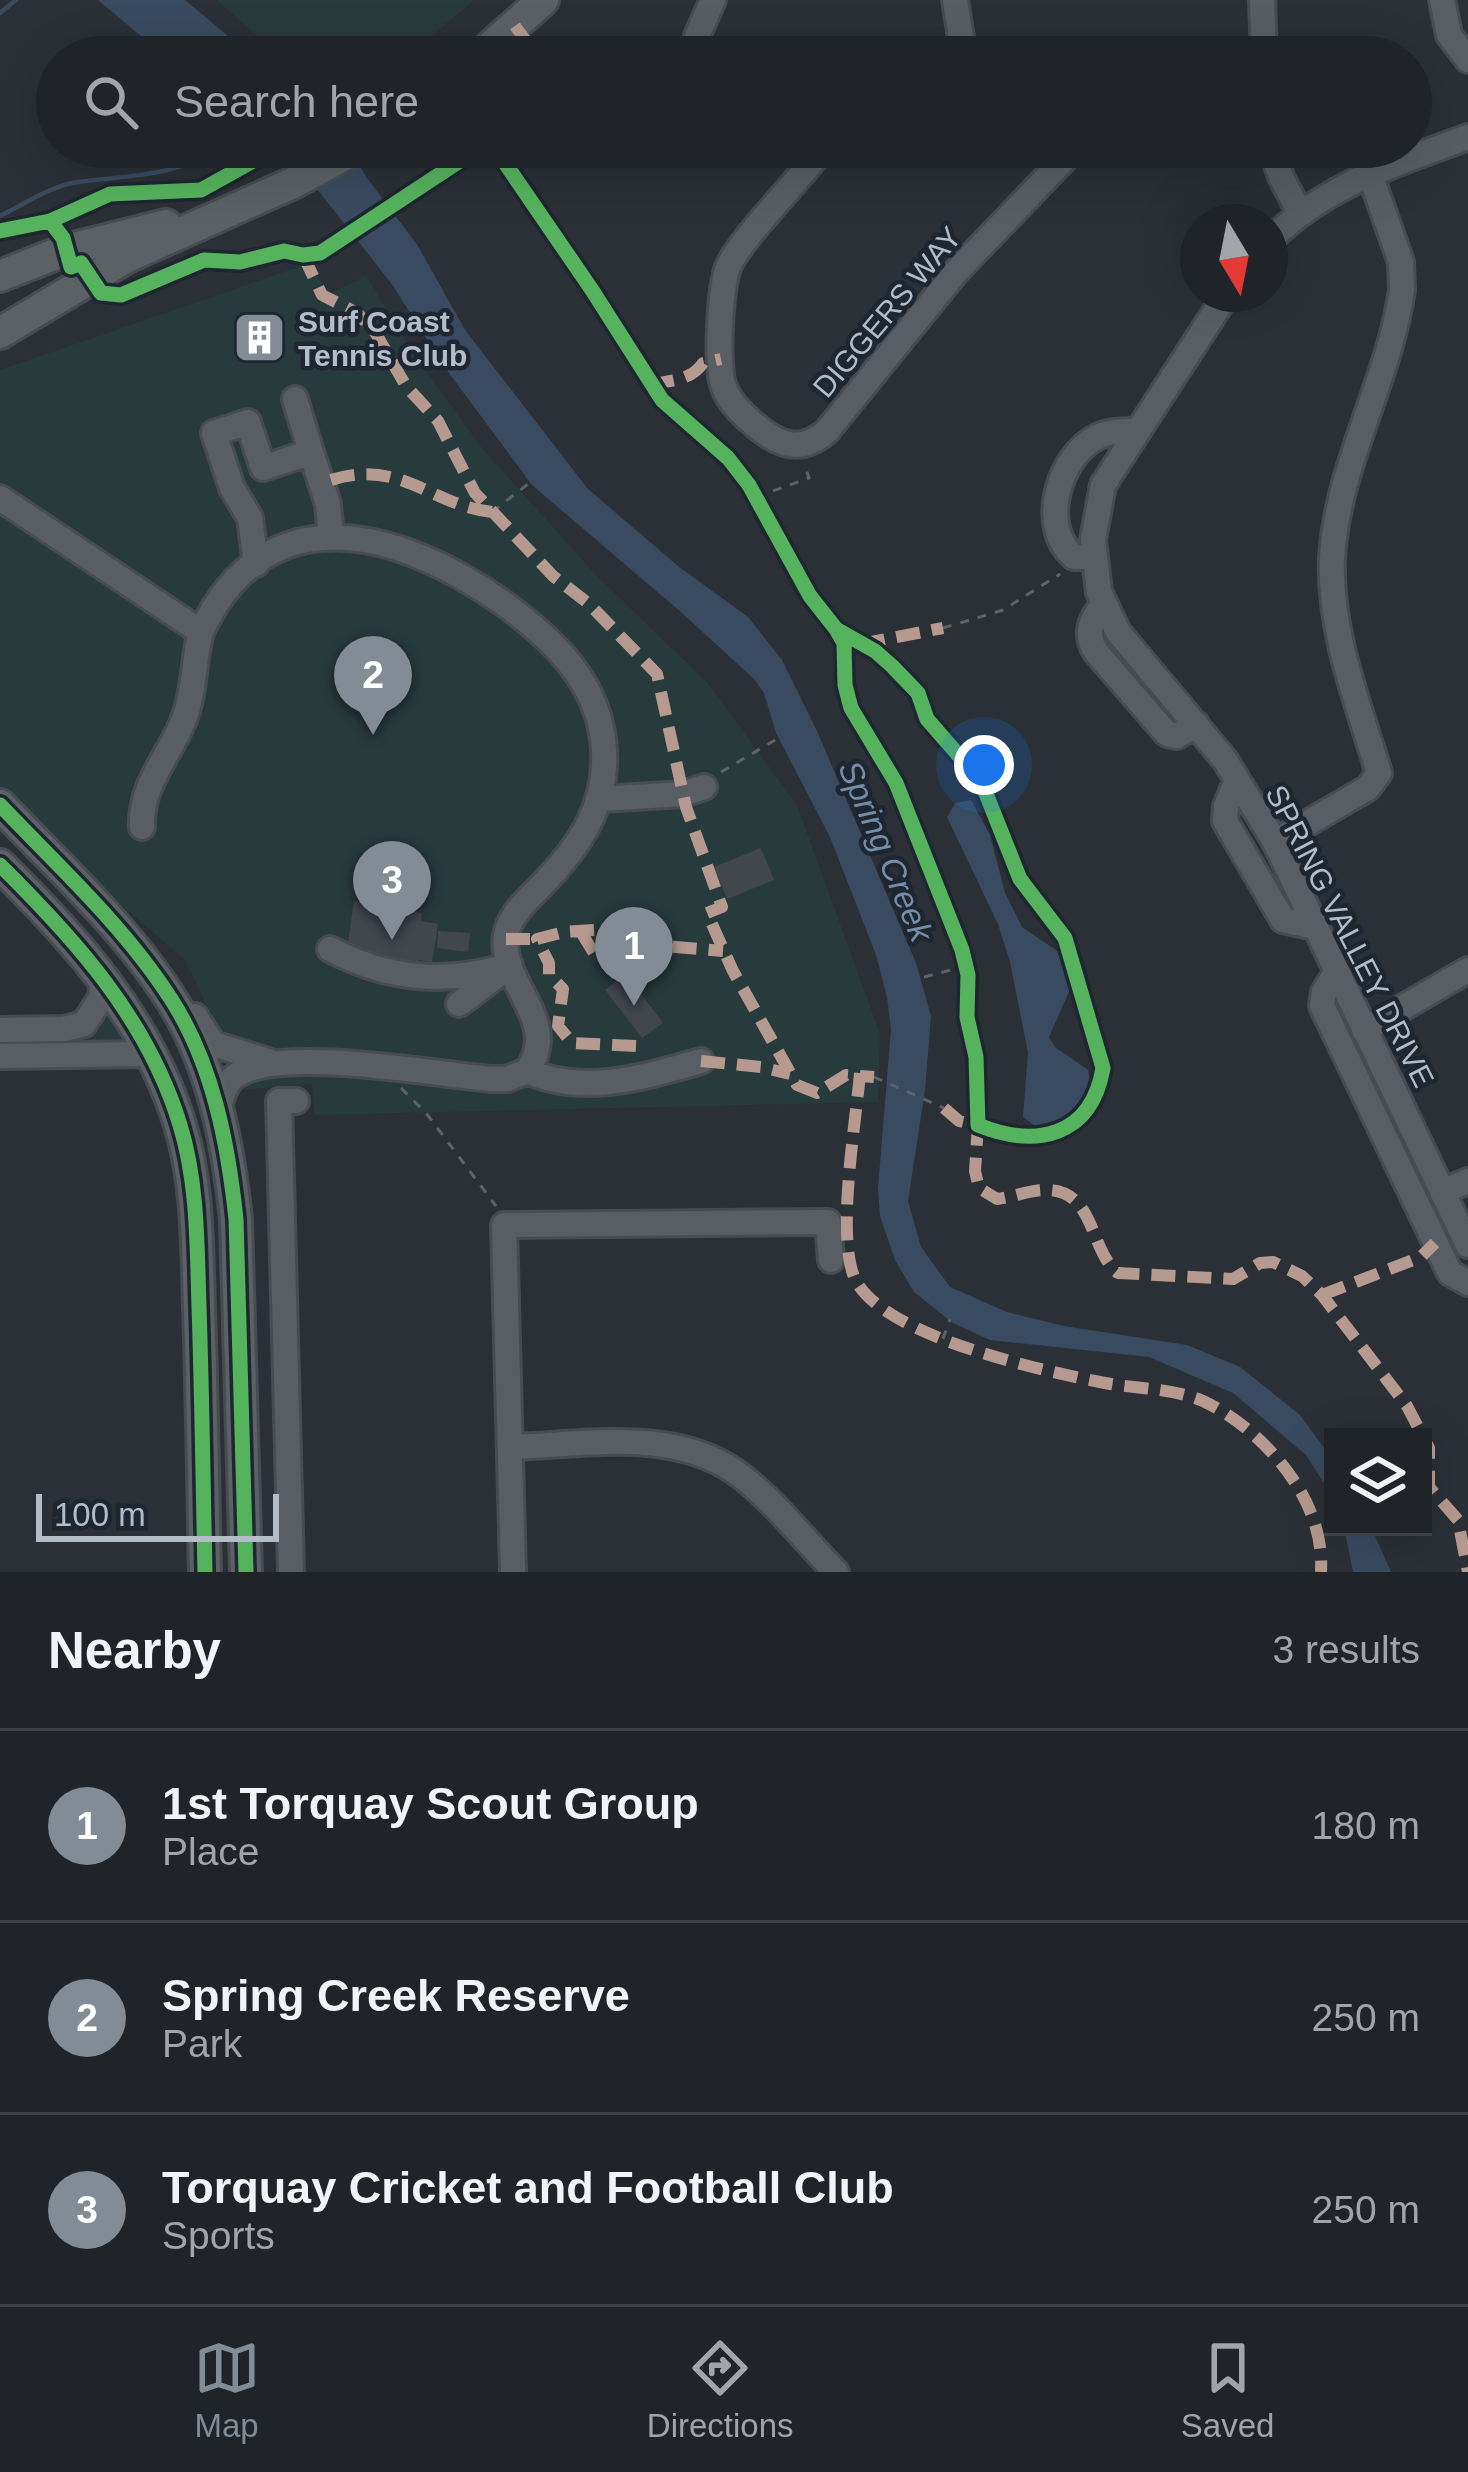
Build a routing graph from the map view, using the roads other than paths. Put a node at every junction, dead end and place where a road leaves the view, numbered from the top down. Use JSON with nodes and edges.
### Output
{"nodes":[{"id":1,"x":543,"y":0,"type":"edge"},
{"id":2,"x":713,"y":0,"type":"edge"},
{"id":3,"x":955,"y":0,"type":"edge"},
{"id":4,"x":1262,"y":0,"type":"edge"},
{"id":5,"x":1442,"y":0,"type":"edge"},
{"id":6,"x":503,"y":36,"type":"edge"},
{"id":7,"x":697,"y":36,"type":"dead end"},
{"id":8,"x":961,"y":36,"type":"edge"},
{"id":9,"x":1263,"y":36,"type":"edge"},
{"id":10,"x":1468,"y":59,"type":"edge"},
{"id":11,"x":1468,"y":137,"type":"edge"},
{"id":12,"x":1432,"y":151,"type":"edge"},
{"id":13,"x":321,"y":168,"type":"edge"},
{"id":14,"x":807,"y":168,"type":"edge"},
{"id":15,"x":1056,"y":168,"type":"edge"},
{"id":16,"x":1280,"y":168,"type":"edge"},
{"id":17,"x":1386,"y":168,"type":"edge"},
{"id":18,"x":1370,"y":174,"type":"junction"},
{"id":19,"x":226,"y":210,"type":"junction"},
{"id":20,"x":1299,"y":212,"type":"junction"},
{"id":21,"x":1288,"y":223,"type":"edge"},
{"id":22,"x":0,"y":276,"type":"edge"},
{"id":23,"x":1215,"y":312,"type":"edge"},
{"id":24,"x":0,"y":333,"type":"edge"},
{"id":25,"x":296,"y":399,"type":"dead end"},
{"id":26,"x":1136,"y":431,"type":"junction"},
{"id":27,"x":311,"y":452,"type":"junction"},
{"id":28,"x":0,"y":498,"type":"edge"},
{"id":29,"x":331,"y":537,"type":"junction"},
{"id":30,"x":1084,"y":557,"type":"junction"},
{"id":31,"x":256,"y":564,"type":"junction"},
{"id":32,"x":201,"y":632,"type":"junction"},
{"id":33,"x":1237,"y":780,"type":"junction"},
{"id":34,"x":704,"y":787,"type":"road end"},
{"id":35,"x":601,"y":799,"type":"junction"},
{"id":36,"x":0,"y":806,"type":"edge"},
{"id":37,"x":142,"y":826,"type":"dead end"},
{"id":38,"x":1275,"y":842,"type":"junction"},
{"id":39,"x":0,"y":865,"type":"edge"},
{"id":40,"x":1315,"y":927,"type":"junction"},
{"id":41,"x":136,"y":949,"type":"junction"},
{"id":42,"x":330,"y":949,"type":"dead end"},
{"id":43,"x":510,"y":965,"type":"junction"},
{"id":44,"x":1468,"y":970,"type":"edge"},
{"id":45,"x":1336,"y":974,"type":"junction"},
{"id":46,"x":103,"y":976,"type":"junction"},
{"id":47,"x":459,"y":1004,"type":"dead end"},
{"id":48,"x":1364,"y":1030,"type":"junction"},
{"id":49,"x":11,"y":1043,"type":"edge"},
{"id":50,"x":150,"y":1054,"type":"junction"},
{"id":51,"x":701,"y":1061,"type":"dead end"},
{"id":52,"x":285,"y":1064,"type":"junction"},
{"id":53,"x":527,"y":1071,"type":"junction"},
{"id":54,"x":280,"y":1101,"type":"dead end"},
{"id":55,"x":218,"y":1110,"type":"junction"},
{"id":56,"x":1468,"y":1181,"type":"edge"},
{"id":57,"x":1442,"y":1192,"type":"junction"},
{"id":58,"x":1468,"y":1245,"type":"edge"},
{"id":59,"x":831,"y":1260,"type":"dead end"},
{"id":60,"x":1468,"y":1283,"type":"edge"},
{"id":61,"x":511,"y":1447,"type":"junction"},
{"id":62,"x":205,"y":1572,"type":"edge"},
{"id":63,"x":246,"y":1572,"type":"edge"},
{"id":64,"x":291,"y":1572,"type":"edge"},
{"id":65,"x":513,"y":1572,"type":"edge"},
{"id":66,"x":836,"y":1572,"type":"edge"}],
"edges":[{"from":1,"to":6,"type":"main road"},
{"from":2,"to":7,"type":"street"},
{"from":3,"to":8,"type":"street"},
{"from":4,"to":9,"type":"street"},
{"from":5,"to":10,"type":"street"},
{"from":11,"to":12,"type":"street"},
{"from":13,"to":19,"type":"main road"},
{"from":14,"to":15,"type":"street","name":"DIGGERS WAY"},
{"from":16,"to":20,"type":"street"},
{"from":17,"to":18,"type":"street"},
{"from":18,"to":20,"type":"street"},
{"from":18,"to":38,"type":"street"},
{"from":19,"to":22,"type":"main road"},
{"from":19,"to":24,"type":"main road"},
{"from":20,"to":21,"type":"street"},
{"from":23,"to":26,"type":"street","name":"SPRING VALLEY DRIVE"},
{"from":25,"to":27,"type":"street"},
{"from":26,"to":30,"type":"street","name":"SPRING VALLEY DRIVE"},
{"from":26,"to":30,"type":"street"},
{"from":27,"to":29,"type":"street"},
{"from":27,"to":31,"type":"street"},
{"from":28,"to":32,"type":"street"},
{"from":29,"to":31,"type":"street"},
{"from":29,"to":35,"type":"street"},
{"from":30,"to":33,"type":"street","name":"SPRING VALLEY DRIVE"},
{"from":31,"to":32,"type":"street"},
{"from":32,"to":37,"type":"street"},
{"from":33,"to":38,"type":"street","name":"SPRING VALLEY DRIVE"},
{"from":33,"to":40,"type":"street"},
{"from":34,"to":35,"type":"street"},
{"from":35,"to":43,"type":"street"},
{"from":36,"to":41,"type":"main road"},
{"from":38,"to":40,"type":"street","name":"SPRING VALLEY DRIVE"},
{"from":39,"to":46,"type":"main road"},
{"from":40,"to":45,"type":"street","name":"SPRING VALLEY DRIVE"},
{"from":41,"to":52,"type":"street"},
{"from":41,"to":55,"type":"main road"},
{"from":42,"to":43,"type":"street"},
{"from":43,"to":47,"type":"street"},
{"from":43,"to":53,"type":"street"},
{"from":44,"to":48,"type":"street"},
{"from":45,"to":48,"type":"street","name":"SPRING VALLEY DRIVE"},
{"from":45,"to":60,"type":"street"},
{"from":46,"to":49,"type":"street"},
{"from":46,"to":50,"type":"main road"},
{"from":48,"to":57,"type":"street","name":"SPRING VALLEY DRIVE"},
{"from":49,"to":50,"type":"street"},
{"from":50,"to":62,"type":"main road"},
{"from":51,"to":53,"type":"street"},
{"from":52,"to":53,"type":"street"},
{"from":52,"to":55,"type":"street"},
{"from":54,"to":64,"type":"street"},
{"from":55,"to":63,"type":"main road"},
{"from":56,"to":57,"type":"street"},
{"from":57,"to":58,"type":"street","name":"SPRING VALLEY DRIVE"},
{"from":59,"to":61,"type":"street"},
{"from":61,"to":65,"type":"street"},
{"from":61,"to":66,"type":"street"}]}
